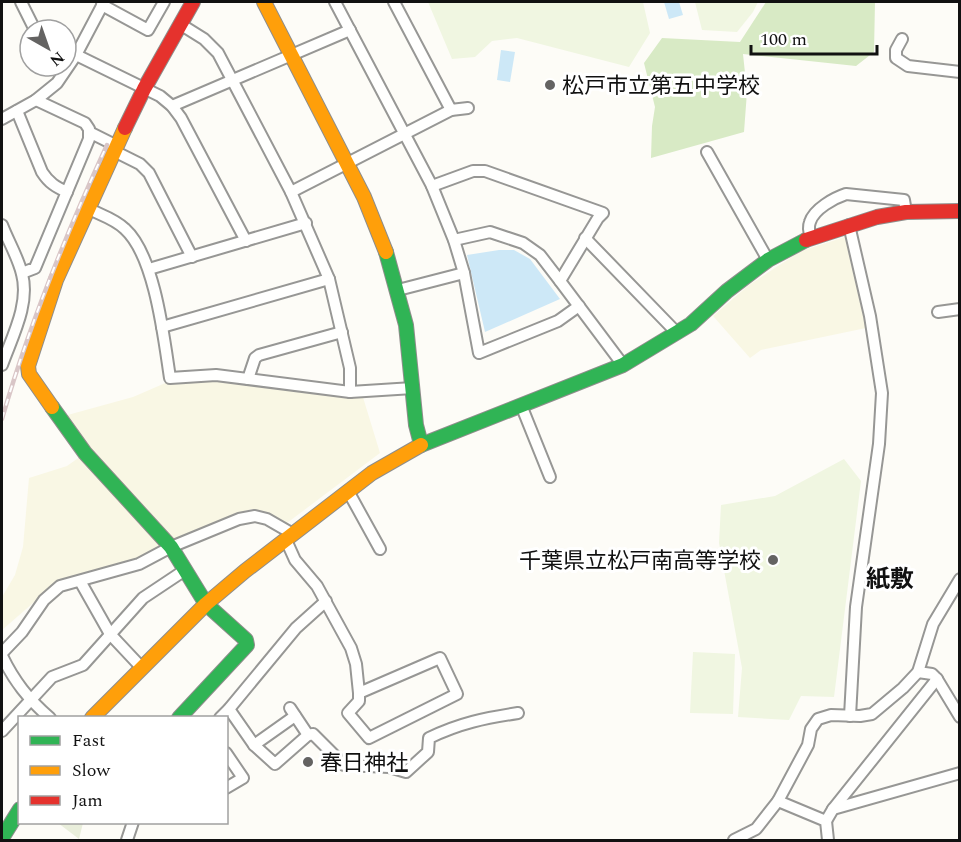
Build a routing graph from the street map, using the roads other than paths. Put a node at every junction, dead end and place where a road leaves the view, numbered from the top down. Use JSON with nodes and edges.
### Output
{"nodes":[{"id":1,"x":164,"y":2,"type":"edge"},
{"id":2,"x":193,"y":2,"type":"edge"},
{"id":3,"x":264,"y":2,"type":"edge"},
{"id":4,"x":335,"y":2,"type":"edge"},
{"id":5,"x":394,"y":2,"type":"edge"},
{"id":6,"x":103,"y":3,"type":"edge"},
{"id":7,"x":180,"y":24,"type":"junction"},
{"id":8,"x":350,"y":30,"type":"junction"},
{"id":9,"x":902,"y":39,"type":"dead end"},
{"id":10,"x":78,"y":41,"type":"edge"},
{"id":11,"x":290,"y":55,"type":"junction"},
{"id":12,"x":78,"y":56,"type":"edge"},
{"id":13,"x":960,"y":72,"type":"edge"},
{"id":14,"x":59,"y":78,"type":"edge"},
{"id":15,"x":231,"y":80,"type":"junction"},
{"id":16,"x":144,"y":89,"type":"junction"},
{"id":17,"x":36,"y":100,"type":"junction"},
{"id":18,"x":172,"y":106,"type":"junction"},
{"id":19,"x":468,"y":108,"type":"dead end"},
{"id":20,"x":451,"y":110,"type":"junction"},
{"id":21,"x":17,"y":111,"type":"junction"},
{"id":22,"x":2,"y":119,"type":"edge"},
{"id":23,"x":89,"y":132,"type":"junction"},
{"id":24,"x":405,"y":133,"type":"junction"},
{"id":25,"x":116,"y":149,"type":"junction"},
{"id":26,"x":707,"y":152,"type":"dead end"},
{"id":27,"x":346,"y":164,"type":"junction"},
{"id":28,"x":432,"y":186,"type":"junction"},
{"id":29,"x":67,"y":192,"type":"junction"},
{"id":30,"x":291,"y":192,"type":"junction"},
{"id":31,"x":89,"y":209,"type":"junction"},
{"id":32,"x":960,"y":211,"type":"edge"},
{"id":33,"x":906,"y":212,"type":"junction"},
{"id":34,"x":306,"y":223,"type":"junction"},
{"id":35,"x":2,"y":225,"type":"edge"},
{"id":36,"x":849,"y":225,"type":"junction"},
{"id":37,"x":811,"y":237,"type":"junction"},
{"id":38,"x":585,"y":238,"type":"junction"},
{"id":39,"x":454,"y":240,"type":"junction"},
{"id":40,"x":246,"y":241,"type":"junction"},
{"id":41,"x":192,"y":257,"type":"junction"},
{"id":42,"x":768,"y":260,"type":"junction"},
{"id":43,"x":149,"y":270,"type":"junction"},
{"id":44,"x":22,"y":273,"type":"junction"},
{"id":45,"x":464,"y":273,"type":"junction"},
{"id":46,"x":329,"y":279,"type":"junction"},
{"id":47,"x":560,"y":281,"type":"junction"},
{"id":48,"x":398,"y":290,"type":"junction"},
{"id":49,"x":579,"y":306,"type":"junction"},
{"id":50,"x":960,"y":309,"type":"edge"},
{"id":51,"x":938,"y":312,"type":"dead end"},
{"id":52,"x":162,"y":327,"type":"junction"},
{"id":53,"x":342,"y":332,"type":"junction"},
{"id":54,"x":677,"y":333,"type":"junction"},
{"id":55,"x":2,"y":365,"type":"edge"},
{"id":56,"x":623,"y":366,"type":"junction"},
{"id":57,"x":248,"y":379,"type":"junction"},
{"id":58,"x":413,"y":388,"type":"junction"},
{"id":59,"x":350,"y":392,"type":"junction"},
{"id":60,"x":521,"y":405,"type":"junction"},
{"id":61,"x":421,"y":444,"type":"junction"},
{"id":62,"x":550,"y":477,"type":"dead end"},
{"id":63,"x":348,"y":491,"type":"junction"},
{"id":64,"x":290,"y":537,"type":"junction"},
{"id":65,"x":171,"y":547,"type":"junction"},
{"id":66,"x":381,"y":549,"type":"dead end"},
{"id":67,"x":185,"y":570,"type":"junction"},
{"id":68,"x":960,"y":579,"type":"edge"},
{"id":69,"x":80,"y":581,"type":"junction"},
{"id":70,"x":326,"y":601,"type":"junction"},
{"id":71,"x":206,"y":604,"type":"junction"},
{"id":72,"x":110,"y":634,"type":"junction"},
{"id":73,"x":2,"y":654,"type":"edge"},
{"id":74,"x":141,"y":667,"type":"junction"},
{"id":75,"x":918,"y":672,"type":"junction"},
{"id":76,"x":937,"y":679,"type":"junction"},
{"id":77,"x":359,"y":693,"type":"junction"},
{"id":78,"x":30,"y":700,"type":"junction"},
{"id":79,"x":229,"y":709,"type":"junction"},
{"id":80,"x":518,"y":713,"type":"dead end"},
{"id":81,"x":49,"y":716,"type":"edge"},
{"id":82,"x":93,"y":716,"type":"edge"},
{"id":83,"x":185,"y":716,"type":"edge"},
{"id":84,"x":220,"y":716,"type":"edge"},
{"id":85,"x":850,"y":716,"type":"junction"},
{"id":86,"x":960,"y":717,"type":"edge"},
{"id":87,"x":2,"y":731,"type":"edge"},
{"id":88,"x":308,"y":735,"type":"junction"},
{"id":89,"x":255,"y":745,"type":"junction"},
{"id":90,"x":228,"y":756,"type":"edge"},
{"id":91,"x":960,"y":773,"type":"edge"},
{"id":92,"x":228,"y":787,"type":"edge"},
{"id":93,"x":778,"y":801,"type":"junction"},
{"id":94,"x":833,"y":809,"type":"junction"},
{"id":95,"x":18,"y":812,"type":"edge"},
{"id":96,"x":826,"y":821,"type":"junction"},
{"id":97,"x":132,"y":824,"type":"edge"},
{"id":98,"x":2,"y":838,"type":"edge"},
{"id":99,"x":127,"y":840,"type":"edge"},
{"id":100,"x":734,"y":840,"type":"edge"},
{"id":101,"x":828,"y":840,"type":"edge"}],
"edges":[{"from":1,"to":6,"type":"street"},
{"from":2,"to":7,"type":"street"},
{"from":3,"to":11,"type":"street"},
{"from":4,"to":8,"type":"street"},
{"from":5,"to":20,"type":"street"},
{"from":6,"to":10,"type":"street"},
{"from":7,"to":15,"type":"street"},
{"from":7,"to":16,"type":"street"},
{"from":8,"to":11,"type":"street"},
{"from":8,"to":24,"type":"street"},
{"from":9,"to":13,"type":"street"},
{"from":11,"to":15,"type":"street"},
{"from":11,"to":27,"type":"street"},
{"from":12,"to":16,"type":"street"},
{"from":14,"to":17,"type":"street"},
{"from":15,"to":18,"type":"street"},
{"from":15,"to":30,"type":"street"},
{"from":16,"to":18,"type":"street"},
{"from":16,"to":25,"type":"street"},
{"from":17,"to":21,"type":"street"},
{"from":17,"to":23,"type":"street"},
{"from":18,"to":40,"type":"street"},
{"from":19,"to":20,"type":"street"},
{"from":20,"to":24,"type":"street"},
{"from":21,"to":22,"type":"street"},
{"from":21,"to":29,"type":"street"},
{"from":23,"to":25,"type":"street"},
{"from":23,"to":29,"type":"street"},
{"from":24,"to":27,"type":"street"},
{"from":24,"to":28,"type":"street"},
{"from":25,"to":31,"type":"street"},
{"from":25,"to":41,"type":"street"},
{"from":26,"to":42,"type":"street"},
{"from":27,"to":30,"type":"street"},
{"from":27,"to":48,"type":"street"},
{"from":28,"to":38,"type":"street"},
{"from":28,"to":39,"type":"street"},
{"from":29,"to":44,"type":"street"},
{"from":30,"to":34,"type":"street"},
{"from":31,"to":43,"type":"street"},
{"from":31,"to":65,"type":"street"},
{"from":32,"to":33,"type":"street"},
{"from":33,"to":36,"type":"street"},
{"from":33,"to":37,"type":"street"},
{"from":34,"to":40,"type":"street"},
{"from":34,"to":46,"type":"street"},
{"from":35,"to":44,"type":"street"},
{"from":36,"to":37,"type":"street"},
{"from":36,"to":85,"type":"street"},
{"from":37,"to":42,"type":"street"},
{"from":38,"to":47,"type":"street"},
{"from":38,"to":54,"type":"street"},
{"from":39,"to":45,"type":"street"},
{"from":39,"to":47,"type":"street"},
{"from":40,"to":41,"type":"street"},
{"from":41,"to":43,"type":"street"},
{"from":42,"to":54,"type":"street"},
{"from":43,"to":52,"type":"street"},
{"from":44,"to":55,"type":"street"},
{"from":45,"to":48,"type":"street"},
{"from":45,"to":49,"type":"street"},
{"from":46,"to":52,"type":"street"},
{"from":46,"to":53,"type":"street"},
{"from":47,"to":49,"type":"street"},
{"from":48,"to":58,"type":"street"},
{"from":49,"to":56,"type":"street"},
{"from":50,"to":51,"type":"street"},
{"from":52,"to":57,"type":"street"},
{"from":53,"to":57,"type":"street"},
{"from":53,"to":59,"type":"street"},
{"from":54,"to":56,"type":"street"},
{"from":56,"to":60,"type":"street"},
{"from":57,"to":59,"type":"street"},
{"from":58,"to":59,"type":"street"},
{"from":58,"to":61,"type":"street"},
{"from":60,"to":61,"type":"street"},
{"from":60,"to":62,"type":"street"},
{"from":61,"to":63,"type":"street"},
{"from":63,"to":64,"type":"street"},
{"from":63,"to":66,"type":"street"},
{"from":64,"to":65,"type":"street"},
{"from":64,"to":70,"type":"street"},
{"from":64,"to":71,"type":"street"},
{"from":65,"to":67,"type":"street"},
{"from":65,"to":69,"type":"street"},
{"from":67,"to":71,"type":"street"},
{"from":67,"to":72,"type":"street"},
{"from":68,"to":75,"type":"street"},
{"from":69,"to":72,"type":"street"},
{"from":69,"to":73,"type":"street"},
{"from":70,"to":77,"type":"street"},
{"from":70,"to":79,"type":"street"},
{"from":71,"to":74,"type":"street"},
{"from":71,"to":83,"type":"street"},
{"from":72,"to":74,"type":"street"},
{"from":72,"to":78,"type":"street"},
{"from":73,"to":78,"type":"street"},
{"from":74,"to":82,"type":"street"},
{"from":75,"to":76,"type":"street"},
{"from":75,"to":85,"type":"street"},
{"from":76,"to":86,"type":"street"},
{"from":76,"to":94,"type":"street"},
{"from":77,"to":77,"type":"street"},
{"from":78,"to":81,"type":"street"},
{"from":78,"to":87,"type":"street"},
{"from":79,"to":84,"type":"street"},
{"from":79,"to":89,"type":"street"},
{"from":80,"to":88,"type":"street"},
{"from":85,"to":93,"type":"street"},
{"from":88,"to":89,"type":"street"},
{"from":88,"to":89,"type":"street"},
{"from":90,"to":92,"type":"street"},
{"from":91,"to":94,"type":"street"},
{"from":93,"to":96,"type":"street"},
{"from":93,"to":100,"type":"street"},
{"from":94,"to":96,"type":"street"},
{"from":95,"to":98,"type":"street"},
{"from":96,"to":101,"type":"street"},
{"from":97,"to":99,"type":"street"}]}
